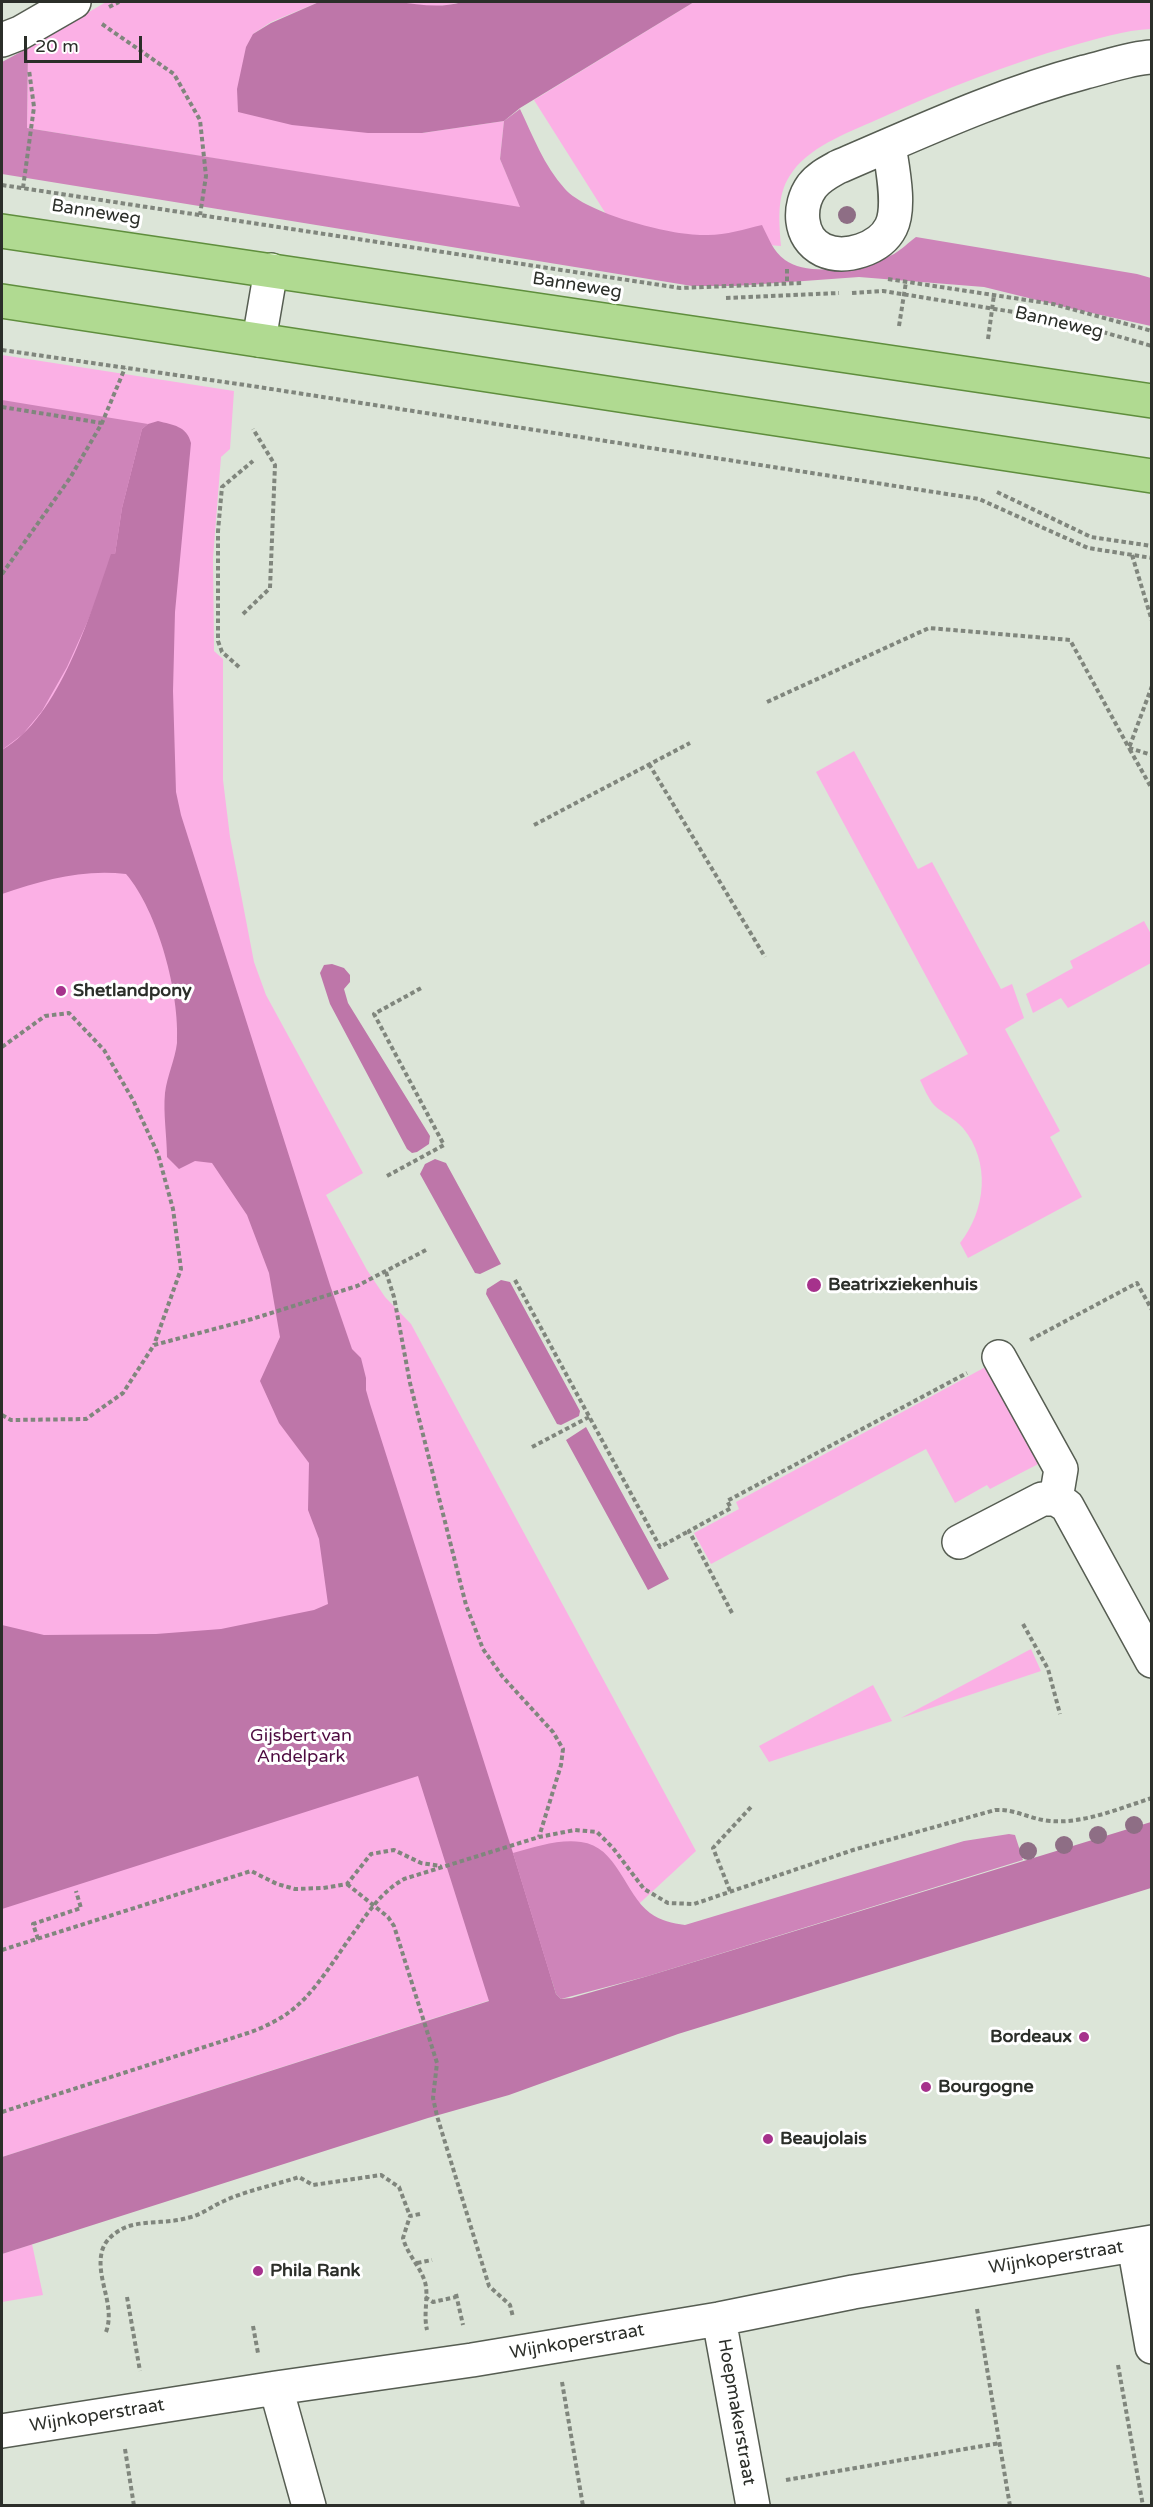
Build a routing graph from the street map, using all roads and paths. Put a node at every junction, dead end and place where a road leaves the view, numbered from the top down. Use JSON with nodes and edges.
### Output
{"nodes":[{"id":1,"x":74,"y":2,"type":"edge"},
{"id":2,"x":100,"y":23,"type":"dead end"},
{"id":3,"x":2,"y":40,"type":"edge"},
{"id":4,"x":1152,"y":57,"type":"edge"},
{"id":5,"x":28,"y":63,"type":"dead end"},
{"id":6,"x":889,"y":145,"type":"dead end"},
{"id":7,"x":2,"y":185,"type":"edge"},
{"id":8,"x":23,"y":188,"type":"junction"},
{"id":9,"x":200,"y":215,"type":"junction"},
{"id":10,"x":2,"y":231,"type":"edge"},
{"id":11,"x":271,"y":270,"type":"junction"},
{"id":12,"x":886,"y":279,"type":"dead end"},
{"id":13,"x":809,"y":282,"type":"dead end"},
{"id":14,"x":906,"y":282,"type":"junction"},
{"id":15,"x":904,"y":294,"type":"junction"},
{"id":16,"x":994,"y":295,"type":"junction"},
{"id":17,"x":721,"y":298,"type":"dead end"},
{"id":18,"x":2,"y":301,"type":"edge"},
{"id":19,"x":993,"y":309,"type":"junction"},
{"id":20,"x":898,"y":326,"type":"dead end"},
{"id":21,"x":1152,"y":331,"type":"edge"},
{"id":22,"x":983,"y":338,"type":"dead end"},
{"id":23,"x":259,"y":340,"type":"junction"},
{"id":24,"x":1152,"y":346,"type":"edge"},
{"id":25,"x":2,"y":350,"type":"edge"},
{"id":26,"x":125,"y":368,"type":"junction"},
{"id":27,"x":1152,"y":401,"type":"edge"},
{"id":28,"x":2,"y":407,"type":"edge"},
{"id":29,"x":102,"y":423,"type":"junction"},
{"id":30,"x":253,"y":429,"type":"dead end"},
{"id":31,"x":253,"y":461,"type":"dead end"},
{"id":32,"x":1152,"y":476,"type":"edge"},
{"id":33,"x":1132,"y":555,"type":"junction"},
{"id":34,"x":1152,"y":558,"type":"edge"},
{"id":35,"x":2,"y":574,"type":"edge"},
{"id":36,"x":243,"y":614,"type":"dead end"},
{"id":37,"x":1152,"y":621,"type":"edge"},
{"id":38,"x":239,"y":667,"type":"dead end"},
{"id":39,"x":1152,"y":686,"type":"edge"},
{"id":40,"x":767,"y":702,"type":"dead end"},
{"id":41,"x":690,"y":743,"type":"dead end"},
{"id":42,"x":1129,"y":748,"type":"junction"},
{"id":43,"x":1152,"y":756,"type":"edge"},
{"id":44,"x":649,"y":764,"type":"junction"},
{"id":45,"x":1152,"y":789,"type":"edge"},
{"id":46,"x":534,"y":825,"type":"dead end"},
{"id":47,"x":765,"y":957,"type":"dead end"},
{"id":48,"x":423,"y":987,"type":"dead end"},
{"id":49,"x":2,"y":1047,"type":"edge"},
{"id":50,"x":387,"y":1176,"type":"dead end"},
{"id":51,"x":426,"y":1250,"type":"dead end"},
{"id":52,"x":386,"y":1272,"type":"junction"},
{"id":53,"x":515,"y":1280,"type":"dead end"},
{"id":54,"x":1152,"y":1310,"type":"edge"},
{"id":55,"x":154,"y":1345,"type":"junction"},
{"id":56,"x":999,"y":1357,"type":"junction"},
{"id":57,"x":2,"y":1415,"type":"edge"},
{"id":58,"x":589,"y":1417,"type":"junction"},
{"id":59,"x":532,"y":1447,"type":"dead end"},
{"id":60,"x":1056,"y":1499,"type":"junction"},
{"id":61,"x":689,"y":1531,"type":"junction"},
{"id":62,"x":959,"y":1542,"type":"dead end"},
{"id":63,"x":732,"y":1613,"type":"dead end"},
{"id":64,"x":1023,"y":1624,"type":"dead end"},
{"id":65,"x":1152,"y":1661,"type":"edge"},
{"id":66,"x":1060,"y":1714,"type":"dead end"},
{"id":67,"x":1152,"y":1798,"type":"edge"},
{"id":68,"x":751,"y":1807,"type":"dead end"},
{"id":69,"x":539,"y":1837,"type":"junction"},
{"id":70,"x":444,"y":1866,"type":"junction"},
{"id":71,"x":347,"y":1884,"type":"junction"},
{"id":72,"x":76,"y":1891,"type":"dead end"},
{"id":73,"x":730,"y":1891,"type":"junction"},
{"id":74,"x":373,"y":1906,"type":"junction"},
{"id":75,"x":38,"y":1939,"type":"junction"},
{"id":76,"x":2,"y":1950,"type":"edge"},
{"id":77,"x":2,"y":2112,"type":"edge"},
{"id":78,"x":420,"y":2214,"type":"dead end"},
{"id":79,"x":411,"y":2216,"type":"junction"},
{"id":80,"x":1143,"y":2244,"type":"edge"},
{"id":81,"x":432,"y":2260,"type":"dead end"},
{"id":82,"x":417,"y":2263,"type":"junction"},
{"id":83,"x":972,"y":2272,"type":"junction"},
{"id":84,"x":127,"y":2297,"type":"dead end"},
{"id":85,"x":425,"y":2297,"type":"junction"},
{"id":86,"x":456,"y":2297,"type":"dead end"},
{"id":87,"x":719,"y":2319,"type":"junction"},
{"id":88,"x":106,"y":2332,"type":"dead end"},
{"id":89,"x":556,"y":2346,"type":"junction"},
{"id":90,"x":1152,"y":2347,"type":"edge"},
{"id":91,"x":521,"y":2352,"type":"junction"},
{"id":92,"x":1116,"y":2355,"type":"dead end"},
{"id":93,"x":435,"y":2366,"type":"junction"},
{"id":94,"x":276,"y":2388,"type":"junction"},
{"id":95,"x":132,"y":2410,"type":"junction"},
{"id":96,"x":2,"y":2432,"type":"edge"},
{"id":97,"x":1000,"y":2443,"type":"junction"},
{"id":98,"x":752,"y":2496,"type":"edge"},
{"id":99,"x":134,"y":2505,"type":"edge"},
{"id":100,"x":309,"y":2505,"type":"edge"},
{"id":101,"x":583,"y":2505,"type":"edge"},
{"id":102,"x":1010,"y":2505,"type":"edge"},
{"id":103,"x":1143,"y":2505,"type":"edge"}],
"edges":[{"from":1,"to":3,"type":"street"},
{"from":2,"to":9,"type":"path"},
{"from":4,"to":6,"type":"street"},
{"from":5,"to":8,"type":"path"},
{"from":7,"to":8,"type":"path"},
{"from":8,"to":9,"type":"path"},
{"from":9,"to":13,"type":"path"},
{"from":10,"to":11,"type":"main road","name":"Banneweg"},
{"from":11,"to":23,"type":"street"},
{"from":11,"to":27,"type":"main road","name":"Banneweg"},
{"from":12,"to":14,"type":"path"},
{"from":14,"to":15,"type":"path"},
{"from":14,"to":16,"type":"path"},
{"from":15,"to":17,"type":"path","name":"Banneweg"},
{"from":15,"to":19,"type":"path","name":"Banneweg"},
{"from":15,"to":20,"type":"path"},
{"from":16,"to":19,"type":"path"},
{"from":16,"to":21,"type":"path"},
{"from":18,"to":23,"type":"main road"},
{"from":19,"to":22,"type":"path"},
{"from":19,"to":24,"type":"path","name":"Banneweg"},
{"from":23,"to":32,"type":"main road"},
{"from":25,"to":26,"type":"path"},
{"from":26,"to":29,"type":"path"},
{"from":26,"to":33,"type":"path"},
{"from":28,"to":29,"type":"path"},
{"from":29,"to":35,"type":"path"},
{"from":30,"to":36,"type":"path"},
{"from":31,"to":38,"type":"path"},
{"from":33,"to":34,"type":"path"},
{"from":33,"to":37,"type":"path"},
{"from":39,"to":42,"type":"path"},
{"from":40,"to":42,"type":"path"},
{"from":41,"to":44,"type":"path"},
{"from":42,"to":43,"type":"path"},
{"from":42,"to":45,"type":"path"},
{"from":44,"to":46,"type":"path"},
{"from":44,"to":47,"type":"path"},
{"from":48,"to":50,"type":"path"},
{"from":49,"to":55,"type":"path"},
{"from":51,"to":52,"type":"path"},
{"from":52,"to":55,"type":"path"},
{"from":52,"to":69,"type":"path"},
{"from":53,"to":58,"type":"path"},
{"from":54,"to":56,"type":"path"},
{"from":55,"to":57,"type":"path"},
{"from":56,"to":60,"type":"street"},
{"from":56,"to":61,"type":"path"},
{"from":58,"to":59,"type":"path"},
{"from":58,"to":61,"type":"path"},
{"from":60,"to":62,"type":"street"},
{"from":60,"to":65,"type":"street"},
{"from":61,"to":63,"type":"path"},
{"from":64,"to":66,"type":"path"},
{"from":67,"to":73,"type":"path"},
{"from":68,"to":73,"type":"path"},
{"from":69,"to":70,"type":"path"},
{"from":69,"to":73,"type":"path"},
{"from":70,"to":71,"type":"path"},
{"from":70,"to":74,"type":"path"},
{"from":71,"to":74,"type":"path"},
{"from":71,"to":75,"type":"path"},
{"from":72,"to":75,"type":"path"},
{"from":74,"to":77,"type":"path"},
{"from":74,"to":91,"type":"path"},
{"from":75,"to":76,"type":"path"},
{"from":78,"to":79,"type":"path"},
{"from":79,"to":82,"type":"path"},
{"from":79,"to":88,"type":"path"},
{"from":80,"to":83,"type":"street","name":"Wijnkoperstraat"},
{"from":80,"to":90,"type":"street"},
{"from":81,"to":82,"type":"path"},
{"from":82,"to":85,"type":"path"},
{"from":83,"to":87,"type":"street","name":"Wijnkoperstraat"},
{"from":83,"to":97,"type":"path"},
{"from":84,"to":95,"type":"path"},
{"from":85,"to":86,"type":"path"},
{"from":85,"to":93,"type":"path"},
{"from":87,"to":89,"type":"street","name":"Wijnkoperstraat"},
{"from":87,"to":98,"type":"street","name":"Hoepmakerstraat"},
{"from":89,"to":91,"type":"street","name":"Wijnkoperstraat"},
{"from":89,"to":101,"type":"path"},
{"from":91,"to":93,"type":"street","name":"Wijnkoperstraat"},
{"from":92,"to":103,"type":"path"},
{"from":93,"to":94,"type":"street","name":"Wijnkoperstraat"},
{"from":94,"to":95,"type":"street","name":"Wijnkoperstraat"},
{"from":94,"to":100,"type":"street"},
{"from":95,"to":96,"type":"street","name":"Wijnkoperstraat"},
{"from":95,"to":99,"type":"path"},
{"from":97,"to":98,"type":"path"},
{"from":97,"to":102,"type":"path"}]}
